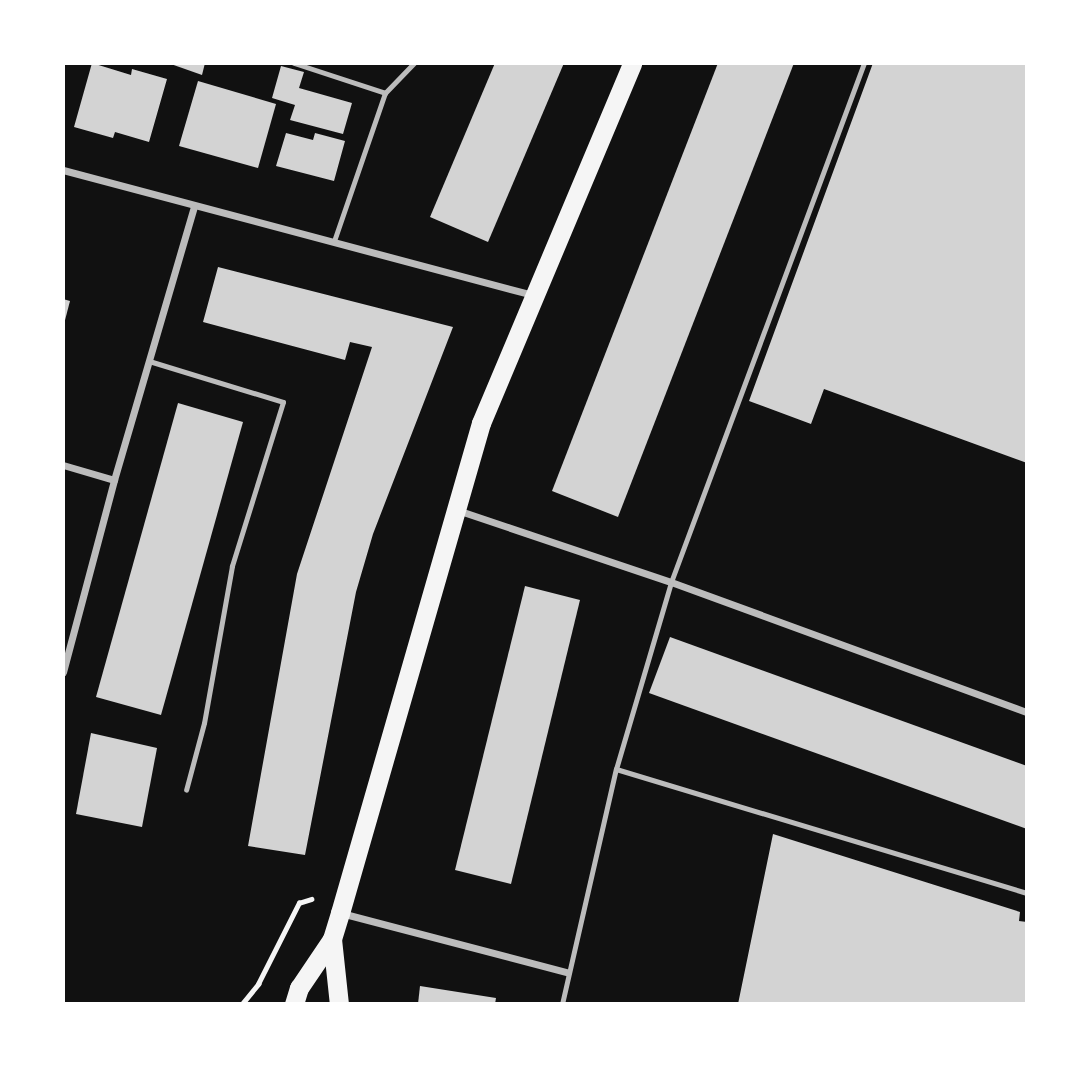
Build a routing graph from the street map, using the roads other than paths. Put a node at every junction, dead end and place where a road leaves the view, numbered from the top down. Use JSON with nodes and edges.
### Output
{"nodes":[{"id":1,"x":294,"y":63,"type":"edge"},
{"id":2,"x":414,"y":63,"type":"edge"},
{"id":3,"x":632,"y":63,"type":"edge"},
{"id":4,"x":864,"y":63,"type":"edge"},
{"id":5,"x":385,"y":93,"type":"junction"},
{"id":6,"x":63,"y":170,"type":"edge"},
{"id":7,"x":194,"y":206,"type":"junction"},
{"id":8,"x":334,"y":242,"type":"junction"},
{"id":9,"x":533,"y":295,"type":"junction"},
{"id":10,"x":149,"y":361,"type":"junction"},
{"id":11,"x":63,"y":465,"type":"edge"},
{"id":12,"x":114,"y":480,"type":"junction"},
{"id":13,"x":454,"y":509,"type":"junction"},
{"id":14,"x":671,"y":582,"type":"junction"},
{"id":15,"x":63,"y":672,"type":"edge"},
{"id":16,"x":1027,"y":712,"type":"edge"},
{"id":17,"x":616,"y":769,"type":"junction"},
{"id":18,"x":186,"y":790,"type":"dead end"},
{"id":19,"x":1027,"y":893,"type":"edge"},
{"id":20,"x":341,"y":913,"type":"junction"},
{"id":21,"x":332,"y":939,"type":"junction"},
{"id":22,"x":566,"y":972,"type":"junction"},
{"id":23,"x":297,"y":996,"type":"edge"},
{"id":24,"x":283,"y":1004,"type":"edge"},
{"id":25,"x":339,"y":1004,"type":"edge"},
{"id":26,"x":562,"y":1004,"type":"edge"}],
"edges":[{"from":1,"to":5,"type":"lane"},
{"from":2,"to":5,"type":"lane"},
{"from":3,"to":9,"type":"highway"},
{"from":4,"to":14,"type":"lane"},
{"from":5,"to":8,"type":"lane"},
{"from":6,"to":7,"type":"street"},
{"from":7,"to":8,"type":"street"},
{"from":7,"to":10,"type":"street"},
{"from":8,"to":9,"type":"street"},
{"from":9,"to":13,"type":"highway"},
{"from":10,"to":12,"type":"street"},
{"from":10,"to":18,"type":"lane"},
{"from":11,"to":12,"type":"street"},
{"from":12,"to":15,"type":"street"},
{"from":13,"to":14,"type":"street"},
{"from":13,"to":20,"type":"highway"},
{"from":14,"to":16,"type":"street"},
{"from":14,"to":17,"type":"lane"},
{"from":17,"to":19,"type":"lane"},
{"from":17,"to":22,"type":"lane"},
{"from":20,"to":21,"type":"highway"},
{"from":20,"to":22,"type":"street"},
{"from":21,"to":23,"type":"highway"},
{"from":21,"to":25,"type":"highway"},
{"from":22,"to":26,"type":"lane"},
{"from":23,"to":24,"type":"highway"}]}
